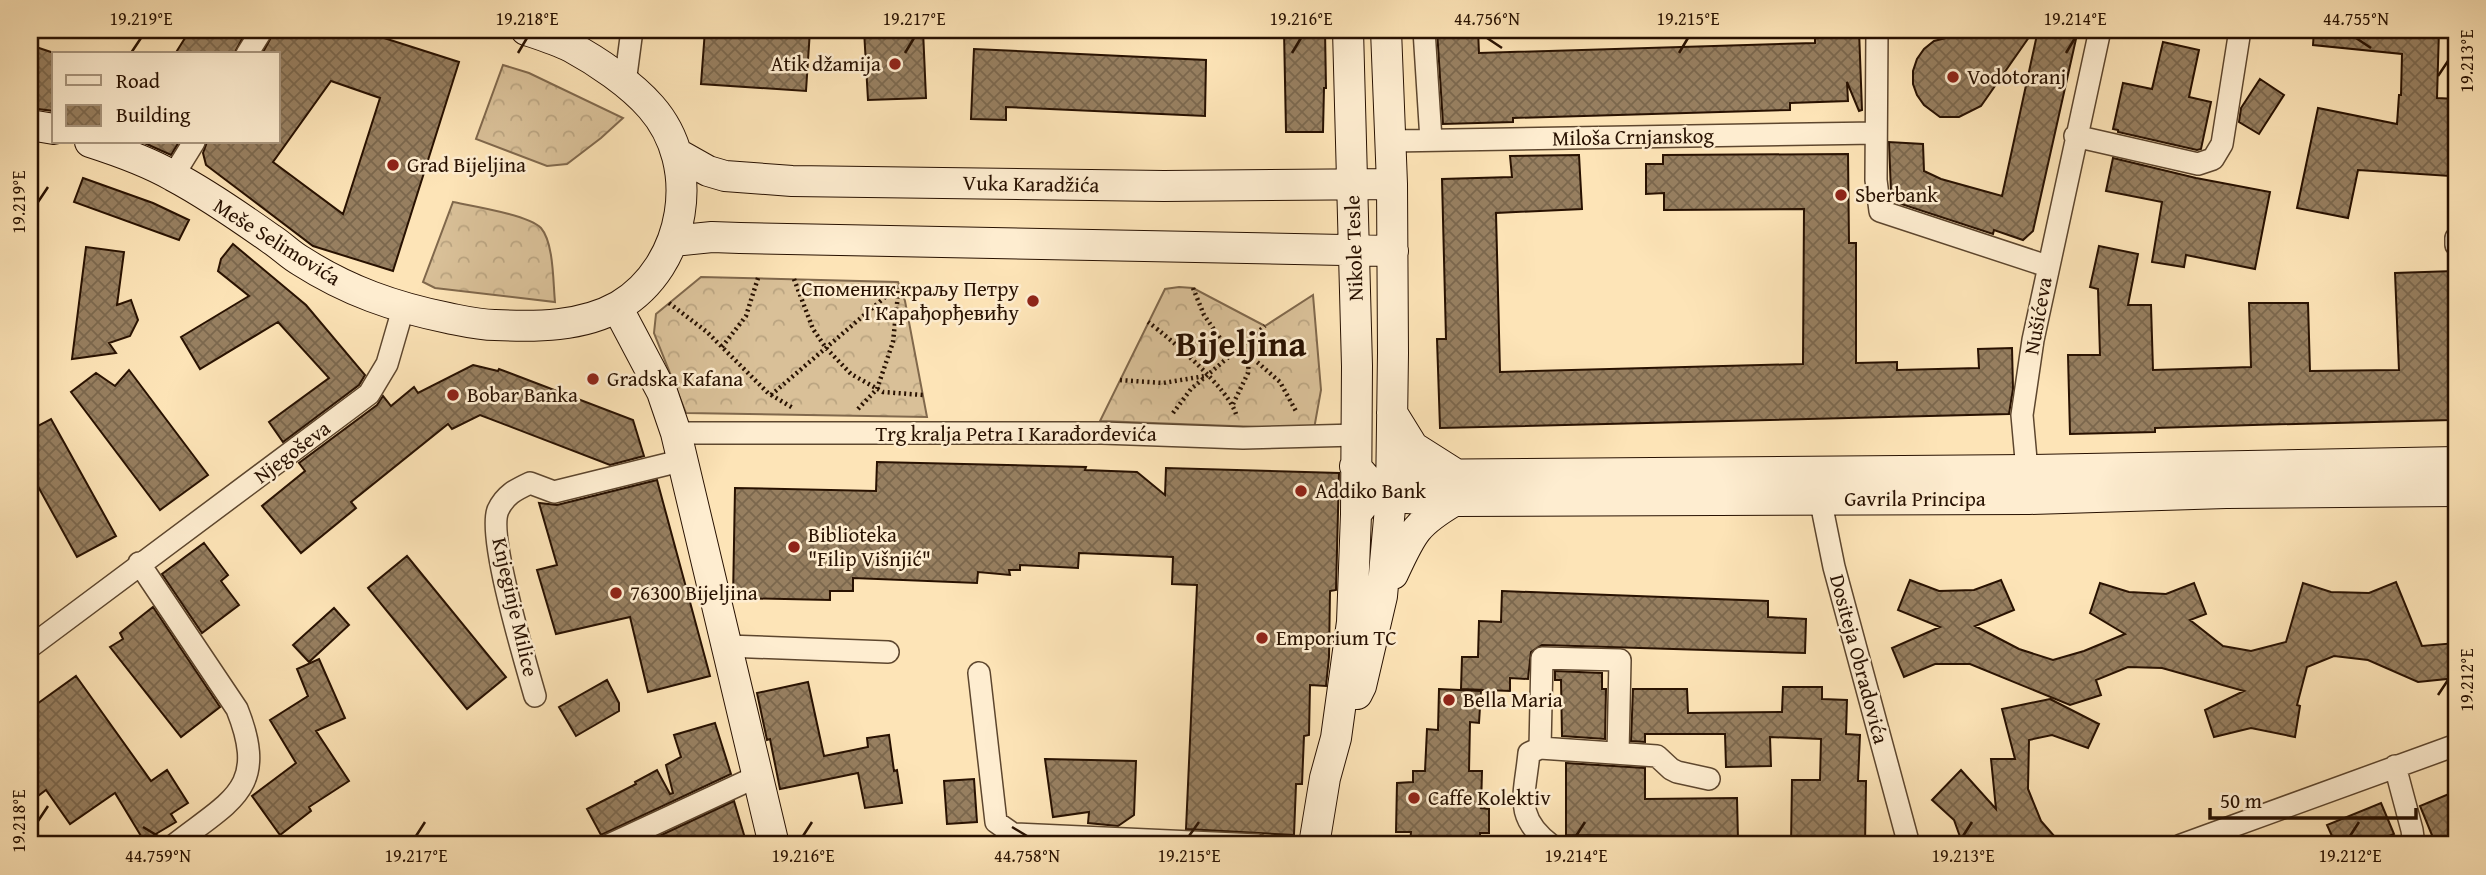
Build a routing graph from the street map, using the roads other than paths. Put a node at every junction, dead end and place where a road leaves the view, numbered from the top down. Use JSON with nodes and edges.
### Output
{"nodes":[{"id":1,"x":262,"y":30,"type":"edge"},
{"id":2,"x":526,"y":30,"type":"edge"},
{"id":3,"x":632,"y":30,"type":"edge"},
{"id":4,"x":1348,"y":30,"type":"edge"},
{"id":5,"x":1387,"y":30,"type":"edge"},
{"id":6,"x":1424,"y":30,"type":"edge"},
{"id":7,"x":1877,"y":30,"type":"edge"},
{"id":8,"x":2100,"y":30,"type":"edge"},
{"id":9,"x":2240,"y":30,"type":"edge"},
{"id":10,"x":248,"y":52,"type":"edge"},
{"id":11,"x":625,"y":83,"type":"junction"},
{"id":12,"x":30,"y":125,"type":"edge"},
{"id":13,"x":52,"y":129,"type":"edge"},
{"id":14,"x":1876,"y":133,"type":"junction"},
{"id":15,"x":2075,"y":136,"type":"junction"},
{"id":16,"x":1431,"y":140,"type":"junction"},
{"id":17,"x":1391,"y":141,"type":"junction"},
{"id":18,"x":96,"y":144,"type":"edge"},
{"id":19,"x":193,"y":144,"type":"edge"},
{"id":20,"x":676,"y":153,"type":"junction"},
{"id":21,"x":173,"y":176,"type":"junction"},
{"id":22,"x":1352,"y":184,"type":"junction"},
{"id":23,"x":1392,"y":184,"type":"junction"},
{"id":24,"x":2456,"y":238,"type":"edge"},
{"id":25,"x":673,"y":241,"type":"junction"},
{"id":26,"x":2456,"y":245,"type":"edge"},
{"id":27,"x":1355,"y":251,"type":"junction"},
{"id":28,"x":1392,"y":251,"type":"junction"},
{"id":29,"x":2047,"y":266,"type":"junction"},
{"id":30,"x":617,"y":307,"type":"junction"},
{"id":31,"x":403,"y":309,"type":"junction"},
{"id":32,"x":1392,"y":413,"type":"junction"},
{"id":33,"x":1357,"y":435,"type":"junction"},
{"id":34,"x":680,"y":447,"type":"junction"},
{"id":35,"x":2456,"y":462,"type":"edge"},
{"id":36,"x":1356,"y":466,"type":"junction"},
{"id":37,"x":2028,"y":484,"type":"junction"},
{"id":38,"x":1818,"y":485,"type":"junction"},
{"id":39,"x":1386,"y":487,"type":"junction"},
{"id":40,"x":1454,"y":487,"type":"junction"},
{"id":41,"x":2456,"y":491,"type":"edge"},
{"id":42,"x":1356,"y":514,"type":"junction"},
{"id":43,"x":139,"y":563,"type":"junction"},
{"id":44,"x":1382,"y":596,"type":"junction"},
{"id":45,"x":727,"y":646,"type":"junction"},
{"id":46,"x":30,"y":647,"type":"edge"},
{"id":47,"x":888,"y":652,"type":"dead end"},
{"id":48,"x":979,"y":673,"type":"dead end"},
{"id":49,"x":535,"y":696,"type":"dead end"},
{"id":50,"x":1336,"y":738,"type":"junction"},
{"id":51,"x":2456,"y":745,"type":"edge"},
{"id":52,"x":1540,"y":748,"type":"junction"},
{"id":53,"x":1618,"y":753,"type":"junction"},
{"id":54,"x":2395,"y":766,"type":"junction"},
{"id":55,"x":758,"y":776,"type":"junction"},
{"id":56,"x":1709,"y":779,"type":"dead end"},
{"id":57,"x":174,"y":845,"type":"edge"},
{"id":58,"x":608,"y":845,"type":"edge"},
{"id":59,"x":774,"y":845,"type":"edge"},
{"id":60,"x":1258,"y":845,"type":"edge"},
{"id":61,"x":1314,"y":845,"type":"edge"},
{"id":62,"x":1551,"y":845,"type":"edge"},
{"id":63,"x":1909,"y":845,"type":"edge"},
{"id":64,"x":2181,"y":845,"type":"edge"},
{"id":65,"x":2414,"y":845,"type":"edge"}],
"edges":[{"from":1,"to":10,"type":"street"},
{"from":2,"to":11,"type":"main road","name":"Meše Selimovića"},
{"from":3,"to":11,"type":"street"},
{"from":4,"to":22,"type":"main road","name":"Nikole Tesle"},
{"from":5,"to":17,"type":"main road","name":"Nikole Tesle"},
{"from":6,"to":16,"type":"street"},
{"from":7,"to":14,"type":"street"},
{"from":8,"to":15,"type":"street","name":"Nušićeva"},
{"from":9,"to":15,"type":"street"},
{"from":11,"to":20,"type":"main road","name":"Meše Selimovića"},
{"from":12,"to":13,"type":"main road"},
{"from":14,"to":16,"type":"street","name":"Miloša Crnjanskog"},
{"from":14,"to":29,"type":"street"},
{"from":15,"to":29,"type":"street","name":"Nušićeva"},
{"from":16,"to":17,"type":"street","name":"Miloša Crnjanskog"},
{"from":17,"to":23,"type":"main road","name":"Nikole Tesle"},
{"from":18,"to":21,"type":"main road","name":"Meše Selimovića"},
{"from":19,"to":21,"type":"street"},
{"from":20,"to":22,"type":"main road","name":"Vuka Karadžića"},
{"from":20,"to":25,"type":"main road","name":"Meše Selimovića"},
{"from":21,"to":31,"type":"main road","name":"Meše Selimovića"},
{"from":22,"to":23,"type":"main road","name":"Vuka Karadžića"},
{"from":22,"to":27,"type":"main road","name":"Nikole Tesle"},
{"from":23,"to":28,"type":"main road","name":"Nikole Tesle"},
{"from":24,"to":26,"type":"street"},
{"from":25,"to":27,"type":"main road"},
{"from":25,"to":30,"type":"main road","name":"Meše Selimovića"},
{"from":27,"to":28,"type":"main road"},
{"from":27,"to":33,"type":"main road","name":"Nikole Tesle"},
{"from":28,"to":32,"type":"main road","name":"Nikole Tesle"},
{"from":29,"to":37,"type":"street","name":"Nušićeva"},
{"from":30,"to":31,"type":"main road","name":"Meše Selimovića"},
{"from":30,"to":34,"type":"main road"},
{"from":31,"to":43,"type":"street","name":"Njegoševa"},
{"from":32,"to":39,"type":"main road","name":"Nikole Tesle"},
{"from":32,"to":40,"type":"main road"},
{"from":33,"to":34,"type":"street","name":"Trg kralja Petra I Karađorđevića"},
{"from":33,"to":36,"type":"main road","name":"Nikole Tesle"},
{"from":34,"to":45,"type":"main road"},
{"from":34,"to":49,"type":"street","name":"Knjeginje Milice"},
{"from":35,"to":37,"type":"main road","name":"Gavrila Principa"},
{"from":36,"to":39,"type":"main road"},
{"from":36,"to":42,"type":"main road","name":"Nikole Tesle"},
{"from":37,"to":38,"type":"main road","name":"Gavrila Principa"},
{"from":37,"to":41,"type":"main road","name":"Gavrila Principa"},
{"from":38,"to":40,"type":"main road","name":"Gavrila Principa"},
{"from":38,"to":63,"type":"street","name":"Dositeja Obradovića"},
{"from":39,"to":40,"type":"main road","name":"Gavrila Principa"},
{"from":39,"to":42,"type":"main road"},
{"from":39,"to":44,"type":"main road","name":"Nikole Tesle"},
{"from":40,"to":44,"type":"main road"},
{"from":42,"to":50,"type":"main road","name":"Nikole Tesle"},
{"from":43,"to":46,"type":"street","name":"Njegoševa"},
{"from":43,"to":57,"type":"street"},
{"from":44,"to":50,"type":"main road"},
{"from":45,"to":47,"type":"street"},
{"from":45,"to":55,"type":"main road"},
{"from":48,"to":60,"type":"street"},
{"from":50,"to":61,"type":"main road"},
{"from":51,"to":54,"type":"street"},
{"from":52,"to":53,"type":"street"},
{"from":52,"to":53,"type":"street"},
{"from":52,"to":62,"type":"street"},
{"from":53,"to":56,"type":"street"},
{"from":54,"to":64,"type":"street"},
{"from":54,"to":65,"type":"street"},
{"from":55,"to":58,"type":"street"},
{"from":55,"to":59,"type":"main road"}]}
